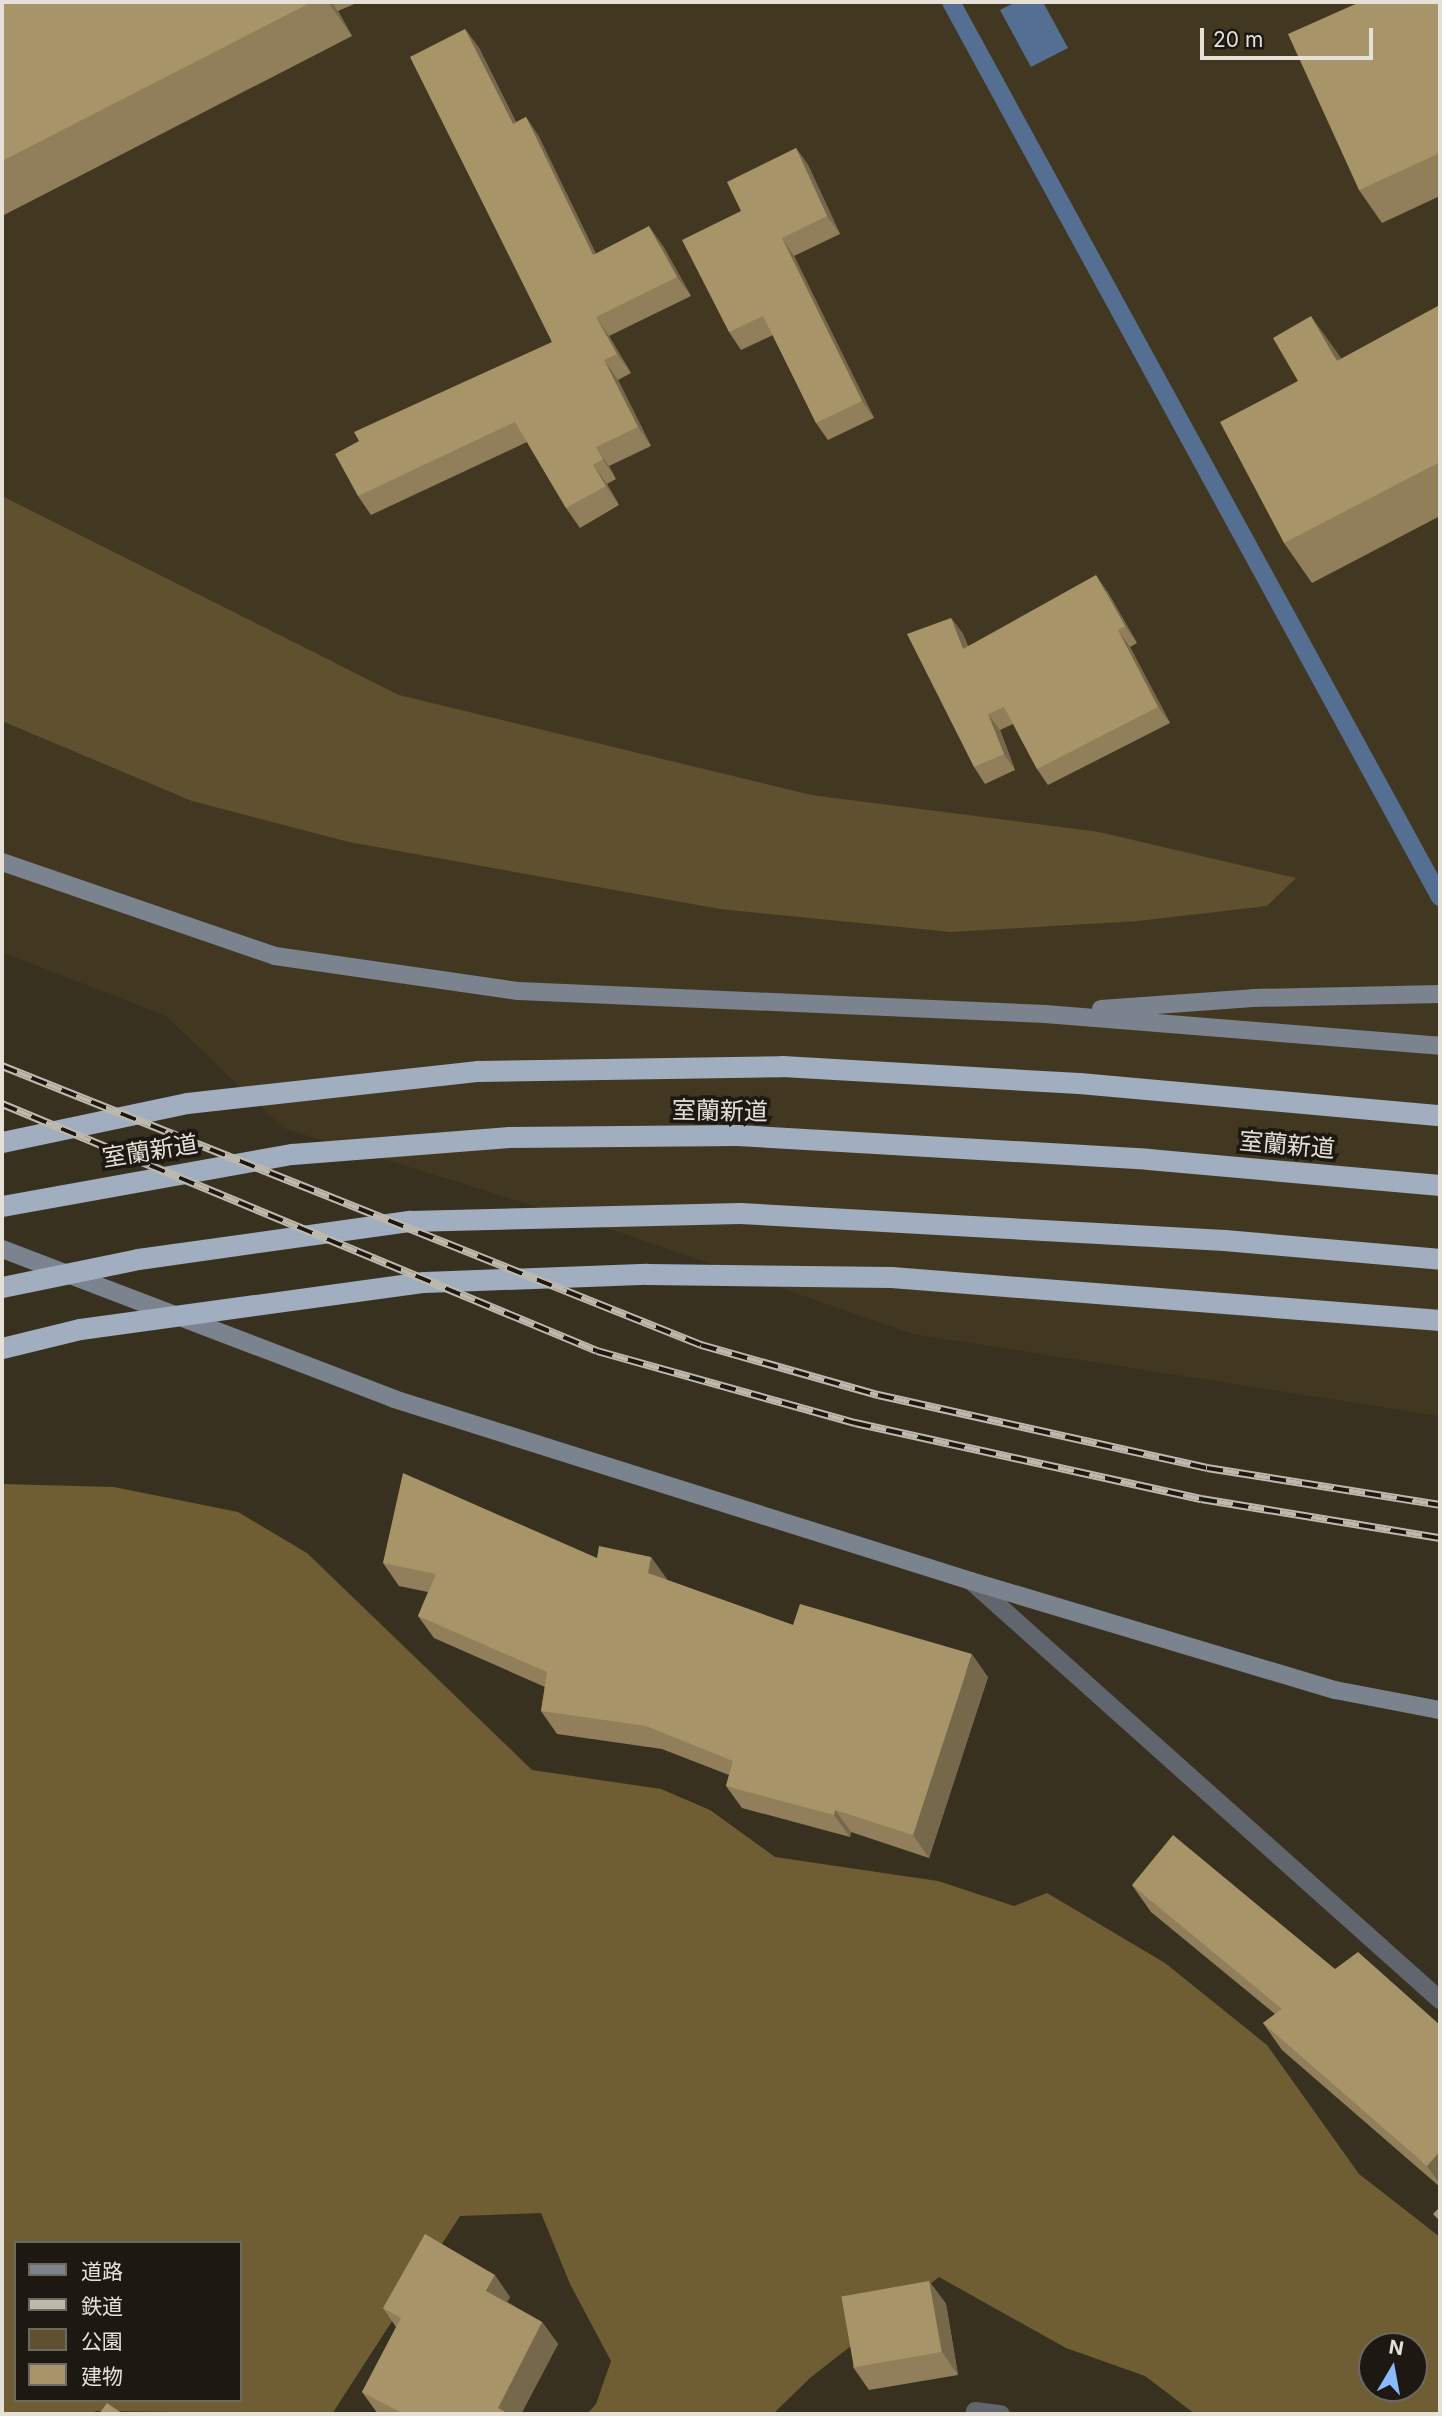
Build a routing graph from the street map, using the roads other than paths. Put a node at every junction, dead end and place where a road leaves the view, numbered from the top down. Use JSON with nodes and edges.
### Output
{"nodes":[{"id":1,"x":2,"y":862,"type":"edge"},
{"id":2,"x":1440,"y":994,"type":"edge"},
{"id":3,"x":1045,"y":1014,"type":"junction"},
{"id":4,"x":1440,"y":1046,"type":"edge"},
{"id":5,"x":1440,"y":1115,"type":"edge"},
{"id":6,"x":2,"y":1142,"type":"edge"},
{"id":7,"x":1440,"y":1185,"type":"edge"},
{"id":8,"x":2,"y":1206,"type":"edge"},
{"id":9,"x":2,"y":1249,"type":"edge"},
{"id":10,"x":1440,"y":1259,"type":"edge"},
{"id":11,"x":2,"y":1287,"type":"edge"},
{"id":12,"x":1440,"y":1320,"type":"edge"},
{"id":13,"x":2,"y":1348,"type":"edge"},
{"id":14,"x":971,"y":1581,"type":"junction"},
{"id":15,"x":1440,"y":1710,"type":"edge"},
{"id":16,"x":1440,"y":2000,"type":"edge"},
{"id":17,"x":975,"y":2411,"type":"dead end"},
{"id":18,"x":1001,"y":2414,"type":"edge"}],
"edges":[{"from":1,"to":3,"type":"street"},
{"from":2,"to":3,"type":"street"},
{"from":3,"to":4,"type":"street"},
{"from":5,"to":6,"type":"highway"},
{"from":7,"to":8,"type":"highway","name":"室蘭新道"},
{"from":9,"to":14,"type":"street"},
{"from":10,"to":11,"type":"highway"},
{"from":12,"to":13,"type":"highway"},
{"from":14,"to":15,"type":"street"},
{"from":14,"to":16,"type":"street"},
{"from":17,"to":18,"type":"street"}]}
